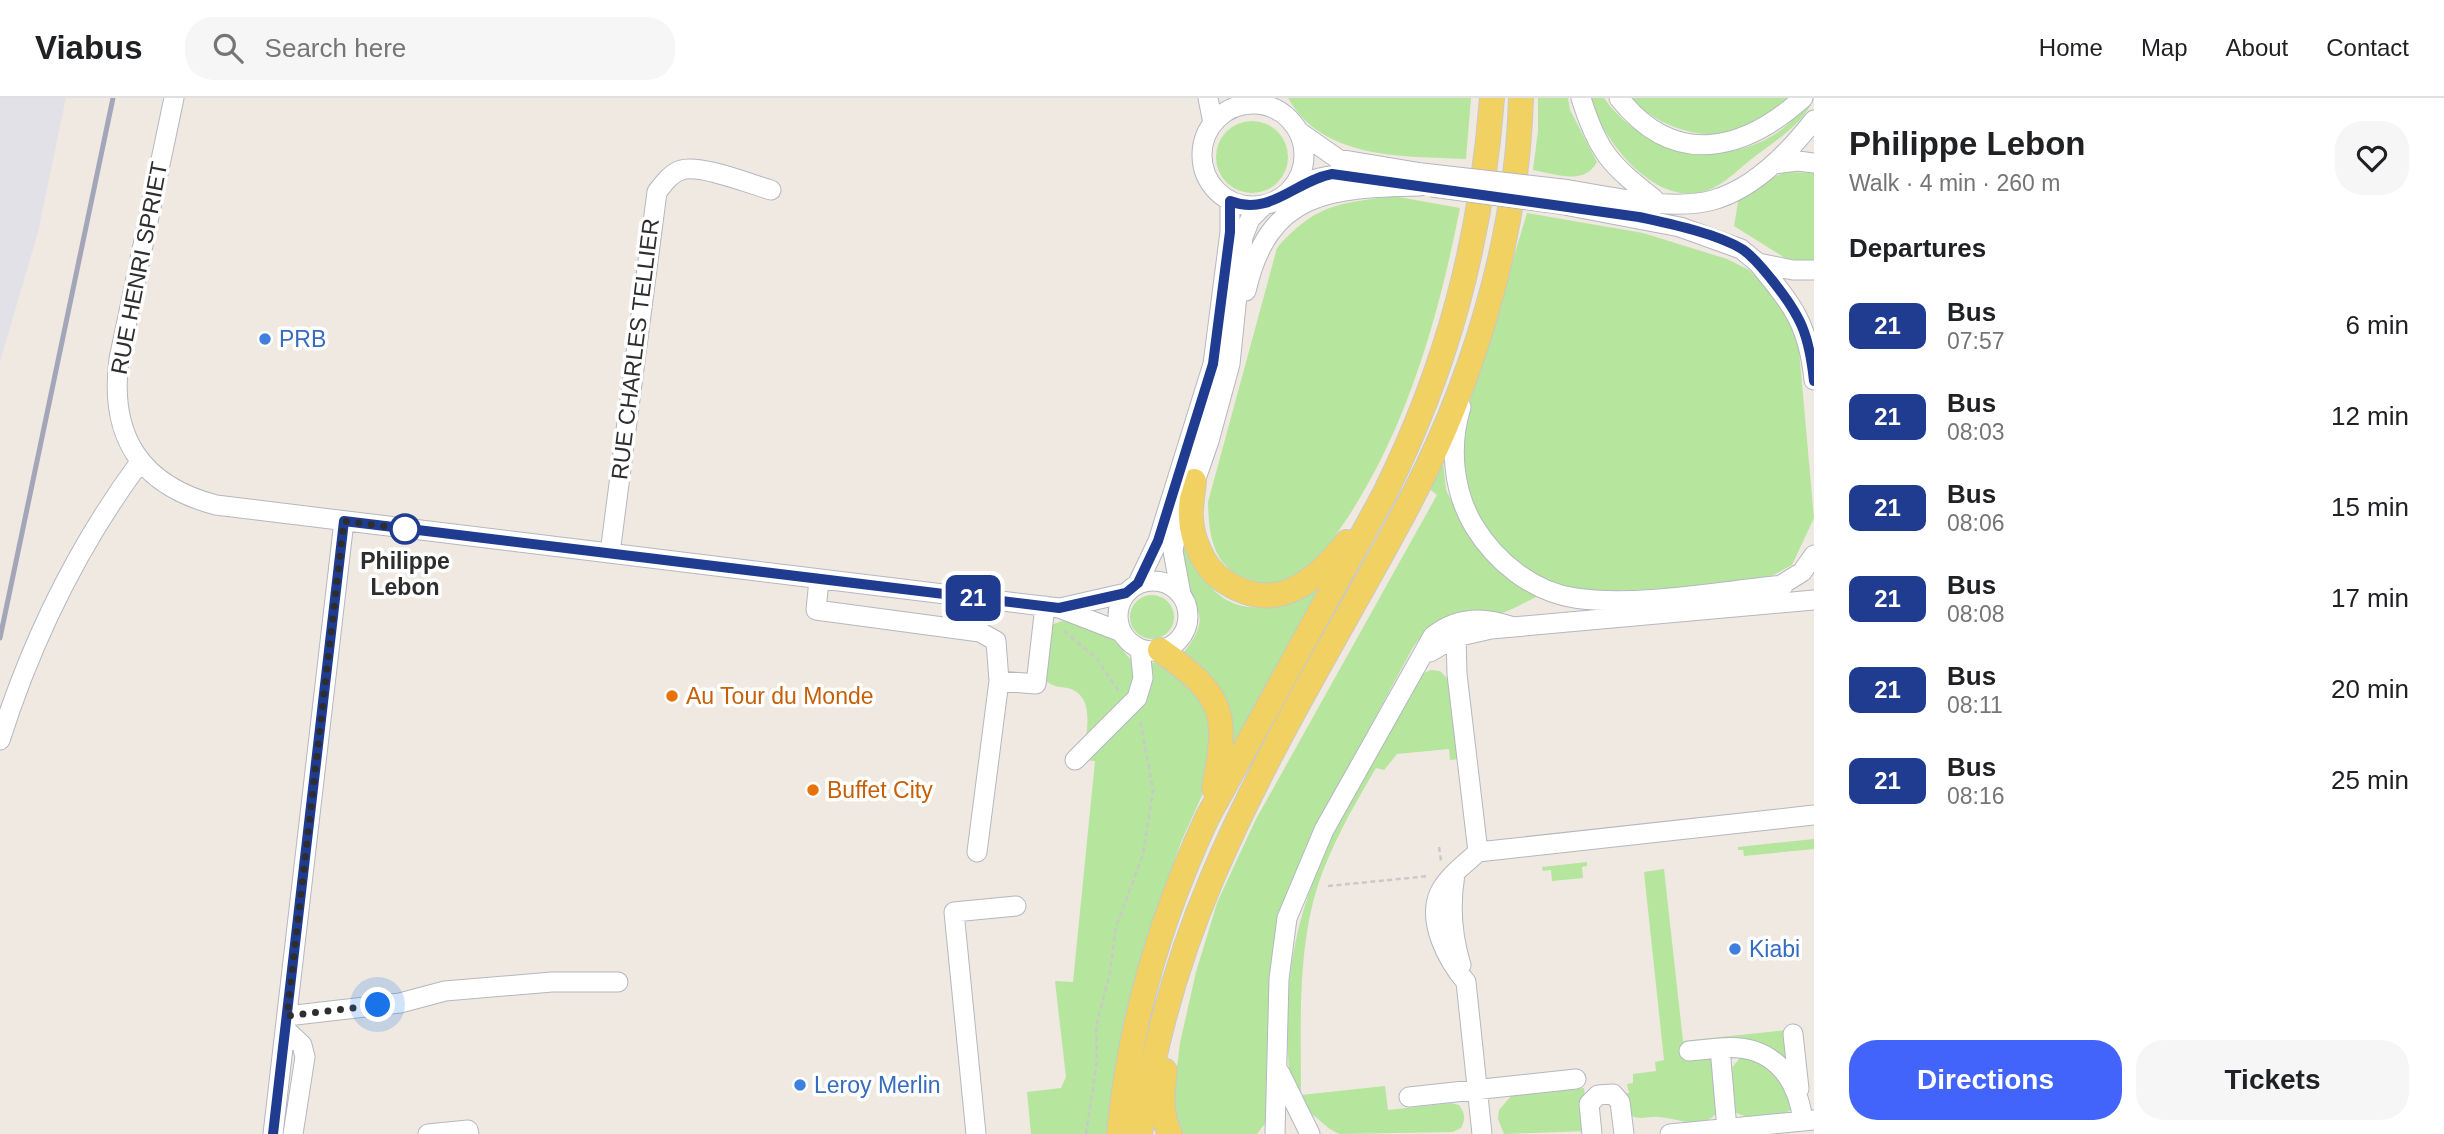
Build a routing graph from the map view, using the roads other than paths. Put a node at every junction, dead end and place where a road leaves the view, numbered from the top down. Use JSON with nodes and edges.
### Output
{"nodes":[{"id":1,"x":174,"y":98,"type":"edge"},
{"id":2,"x":1208,"y":98,"type":"edge"},
{"id":3,"x":1492,"y":98,"type":"edge"},
{"id":4,"x":1521,"y":98,"type":"edge"},
{"id":5,"x":1581,"y":98,"type":"edge"},
{"id":6,"x":1804,"y":98,"type":"edge"},
{"id":7,"x":1621,"y":100,"type":"edge"},
{"id":8,"x":1240,"y":102,"type":"edge"},
{"id":9,"x":1274,"y":104,"type":"edge"},
{"id":10,"x":1814,"y":120,"type":"edge"},
{"id":11,"x":1213,"y":123,"type":"junction"},
{"id":12,"x":1298,"y":131,"type":"junction"},
{"id":13,"x":1814,"y":163,"type":"edge"},
{"id":14,"x":1774,"y":164,"type":"junction"},
{"id":15,"x":1421,"y":179,"type":"junction"},
{"id":16,"x":771,"y":190,"type":"dead end"},
{"id":17,"x":1290,"y":190,"type":"junction"},
{"id":18,"x":1560,"y":197,"type":"junction"},
{"id":19,"x":1230,"y":201,"type":"junction"},
{"id":20,"x":1658,"y":202,"type":"junction"},
{"id":21,"x":1264,"y":205,"type":"junction"},
{"id":22,"x":1758,"y":263,"type":"junction"},
{"id":23,"x":1814,"y":270,"type":"edge"},
{"id":24,"x":1234,"y":344,"type":"junction"},
{"id":25,"x":1472,"y":356,"type":"junction"},
{"id":26,"x":1814,"y":380,"type":"edge"},
{"id":27,"x":140,"y":462,"type":"junction"},
{"id":28,"x":1195,"y":481,"type":"junction"},
{"id":29,"x":1384,"y":495,"type":"junction"},
{"id":30,"x":344,"y":521,"type":"junction"},
{"id":31,"x":610,"y":553,"type":"junction"},
{"id":32,"x":1814,"y":555,"type":"edge"},
{"id":33,"x":819,"y":580,"type":"junction"},
{"id":34,"x":1784,"y":585,"type":"junction"},
{"id":35,"x":1132,"y":588,"type":"junction"},
{"id":36,"x":1181,"y":594,"type":"junction"},
{"id":37,"x":1814,"y":600,"type":"edge"},
{"id":38,"x":1052,"y":607,"type":"junction"},
{"id":39,"x":1701,"y":608,"type":"junction"},
{"id":40,"x":1510,"y":626,"type":"junction"},
{"id":41,"x":1121,"y":632,"type":"junction"},
{"id":42,"x":1456,"y":637,"type":"junction"},
{"id":43,"x":1150,"y":650,"type":"junction"},
{"id":44,"x":1415,"y":665,"type":"junction"},
{"id":45,"x":1457,"y":674,"type":"junction"},
{"id":46,"x":999,"y":681,"type":"junction"},
{"id":47,"x":0,"y":740,"type":"edge"},
{"id":48,"x":1075,"y":760,"type":"dead end"},
{"id":49,"x":1814,"y":815,"type":"edge"},
{"id":50,"x":1207,"y":818,"type":"junction"},
{"id":51,"x":977,"y":852,"type":"dead end"},
{"id":52,"x":1478,"y":852,"type":"junction"},
{"id":53,"x":1455,"y":873,"type":"junction"},
{"id":54,"x":1016,"y":906,"type":"dead end"},
{"id":55,"x":1190,"y":940,"type":"junction"},
{"id":56,"x":618,"y":982,"type":"dead end"},
{"id":57,"x":1466,"y":982,"type":"junction"},
{"id":58,"x":286,"y":1023,"type":"junction"},
{"id":59,"x":1793,"y":1034,"type":"dead end"},
{"id":60,"x":1720,"y":1048,"type":"junction"},
{"id":61,"x":1689,"y":1051,"type":"dead end"},
{"id":62,"x":1278,"y":1069,"type":"junction"},
{"id":63,"x":1576,"y":1080,"type":"dead end"},
{"id":64,"x":1477,"y":1090,"type":"junction"},
{"id":65,"x":1409,"y":1097,"type":"dead end"},
{"id":66,"x":1800,"y":1100,"type":"junction"},
{"id":67,"x":1808,"y":1120,"type":"edge"},
{"id":68,"x":1727,"y":1129,"type":"junction"},
{"id":69,"x":273,"y":1134,"type":"edge"},
{"id":70,"x":293,"y":1134,"type":"edge"},
{"id":71,"x":428,"y":1134,"type":"edge"},
{"id":72,"x":469,"y":1134,"type":"edge"},
{"id":73,"x":976,"y":1134,"type":"edge"},
{"id":74,"x":1119,"y":1134,"type":"edge"},
{"id":75,"x":1140,"y":1134,"type":"edge"},
{"id":76,"x":1170,"y":1134,"type":"edge"},
{"id":77,"x":1275,"y":1134,"type":"edge"},
{"id":78,"x":1288,"y":1134,"type":"edge"},
{"id":79,"x":1299,"y":1134,"type":"edge"},
{"id":80,"x":1310,"y":1134,"type":"edge"},
{"id":81,"x":1482,"y":1134,"type":"edge"},
{"id":82,"x":1592,"y":1134,"type":"edge"},
{"id":83,"x":1623,"y":1134,"type":"edge"},
{"id":84,"x":1670,"y":1134,"type":"edge"}],
"edges":[{"from":1,"to":27,"type":"street","name":"RUE HENRI SPRIET"},
{"from":2,"to":11,"type":"street"},
{"from":3,"to":29,"type":"main road"},
{"from":4,"to":25,"type":"main road"},
{"from":5,"to":20,"type":"street"},
{"from":6,"to":7,"type":"street"},
{"from":8,"to":9,"type":"street"},
{"from":8,"to":11,"type":"street"},
{"from":9,"to":12,"type":"street"},
{"from":10,"to":14,"type":"street"},
{"from":11,"to":19,"type":"street"},
{"from":12,"to":15,"type":"street"},
{"from":12,"to":17,"type":"street"},
{"from":13,"to":14,"type":"street"},
{"from":14,"to":20,"type":"street"},
{"from":15,"to":17,"type":"street"},
{"from":15,"to":18,"type":"street","bridge":true},
{"from":15,"to":24,"type":"street"},
{"from":16,"to":31,"type":"street","name":"RUE CHARLES TELLIER"},
{"from":17,"to":21,"type":"street"},
{"from":18,"to":20,"type":"street"},
{"from":18,"to":22,"type":"street"},
{"from":19,"to":21,"type":"street"},
{"from":19,"to":35,"type":"street"},
{"from":21,"to":24,"type":"street"},
{"from":22,"to":23,"type":"street"},
{"from":22,"to":26,"type":"street"},
{"from":24,"to":28,"type":"street"},
{"from":25,"to":34,"type":"street"},
{"from":25,"to":55,"type":"main road"},
{"from":27,"to":30,"type":"street","name":"RUE HENRI SPRIET"},
{"from":27,"to":47,"type":"street"},
{"from":28,"to":29,"type":"main road"},
{"from":28,"to":36,"type":"street"},
{"from":29,"to":50,"type":"main road"},
{"from":30,"to":31,"type":"street","name":"RUE HENRI SPRIET"},
{"from":30,"to":58,"type":"street"},
{"from":31,"to":33,"type":"street","name":"RUE HENRI SPRIET"},
{"from":32,"to":34,"type":"street"},
{"from":33,"to":38,"type":"street","name":"RUE HENRI SPRIET"},
{"from":33,"to":46,"type":"street"},
{"from":34,"to":39,"type":"street"},
{"from":35,"to":36,"type":"street"},
{"from":35,"to":38,"type":"street"},
{"from":35,"to":41,"type":"street"},
{"from":36,"to":43,"type":"street"},
{"from":37,"to":39,"type":"street"},
{"from":38,"to":41,"type":"street"},
{"from":38,"to":46,"type":"street"},
{"from":39,"to":40,"type":"street"},
{"from":40,"to":42,"type":"street"},
{"from":40,"to":44,"type":"street"},
{"from":41,"to":43,"type":"street"},
{"from":42,"to":44,"type":"street"},
{"from":42,"to":45,"type":"street"},
{"from":43,"to":48,"type":"street"},
{"from":43,"to":50,"type":"main road"},
{"from":44,"to":45,"type":"street"},
{"from":44,"to":62,"type":"street"},
{"from":45,"to":52,"type":"street"},
{"from":46,"to":51,"type":"street"},
{"from":49,"to":52,"type":"street"},
{"from":50,"to":74,"type":"main road"},
{"from":52,"to":53,"type":"street"},
{"from":53,"to":57,"type":"street"},
{"from":53,"to":57,"type":"street"},
{"from":54,"to":73,"type":"street"},
{"from":55,"to":75,"type":"main road"},
{"from":55,"to":76,"type":"main road"},
{"from":56,"to":58,"type":"street"},
{"from":57,"to":64,"type":"street"},
{"from":58,"to":69,"type":"street"},
{"from":58,"to":70,"type":"street"},
{"from":59,"to":66,"type":"street"},
{"from":60,"to":61,"type":"street"},
{"from":60,"to":66,"type":"street"},
{"from":60,"to":68,"type":"street"},
{"from":62,"to":77,"type":"street"},
{"from":62,"to":80,"type":"street"},
{"from":63,"to":64,"type":"street"},
{"from":64,"to":65,"type":"street"},
{"from":64,"to":81,"type":"street"},
{"from":66,"to":67,"type":"street"},
{"from":67,"to":68,"type":"street"},
{"from":68,"to":84,"type":"street"},
{"from":71,"to":72,"type":"street"},
{"from":78,"to":79,"type":"street"},
{"from":82,"to":83,"type":"street"}]}
